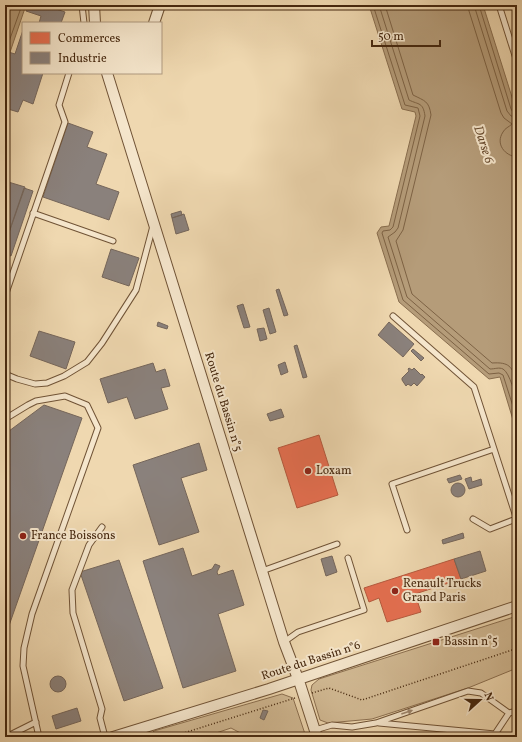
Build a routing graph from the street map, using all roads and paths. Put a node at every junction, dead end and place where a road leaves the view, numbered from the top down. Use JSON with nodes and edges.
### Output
{"nodes":[{"id":1,"x":82,"y":5,"type":"edge"},
{"id":2,"x":94,"y":5,"type":"edge"},
{"id":3,"x":160,"y":5,"type":"edge"},
{"id":4,"x":499,"y":5,"type":"edge"},
{"id":5,"x":84,"y":22,"type":"edge"},
{"id":6,"x":95,"y":22,"type":"edge"},
{"id":7,"x":154,"y":22,"type":"edge"},
{"id":8,"x":517,"y":62,"type":"edge"},
{"id":9,"x":69,"y":74,"type":"edge"},
{"id":10,"x":107,"y":74,"type":"edge"},
{"id":11,"x":33,"y":213,"type":"junction"},
{"id":12,"x":153,"y":223,"type":"junction"},
{"id":13,"x":113,"y":241,"type":"dead end"},
{"id":14,"x":5,"y":296,"type":"edge"},
{"id":15,"x":393,"y":316,"type":"dead end"},
{"id":16,"x":5,"y":374,"type":"edge"},
{"id":17,"x":5,"y":419,"type":"edge"},
{"id":18,"x":494,"y":450,"type":"junction"},
{"id":19,"x":473,"y":519,"type":"dead end"},
{"id":20,"x":516,"y":519,"type":"edge"},
{"id":21,"x":102,"y":527,"type":"dead end"},
{"id":22,"x":407,"y":530,"type":"dead end"},
{"id":23,"x":337,"y":544,"type":"dead end"},
{"id":24,"x":348,"y":558,"type":"dead end"},
{"id":25,"x":262,"y":571,"type":"junction"},
{"id":26,"x":517,"y":606,"type":"edge"},
{"id":27,"x":517,"y":638,"type":"edge"},
{"id":28,"x":284,"y":642,"type":"junction"},
{"id":29,"x":298,"y":678,"type":"junction"},
{"id":30,"x":304,"y":695,"type":"junction"},
{"id":31,"x":517,"y":711,"type":"edge"},
{"id":32,"x":509,"y":713,"type":"junction"},
{"id":33,"x":36,"y":722,"type":"junction"},
{"id":34,"x":376,"y":723,"type":"junction"},
{"id":35,"x":143,"y":732,"type":"edge"},
{"id":36,"x":316,"y":734,"type":"edge"},
{"id":37,"x":6,"y":737,"type":"edge"},
{"id":38,"x":39,"y":737,"type":"edge"},
{"id":39,"x":105,"y":737,"type":"edge"},
{"id":40,"x":113,"y":737,"type":"edge"},
{"id":41,"x":170,"y":737,"type":"edge"}],
"edges":[{"from":1,"to":5,"type":"lane"},
{"from":2,"to":6,"type":"street"},
{"from":3,"to":7,"type":"street"},
{"from":4,"to":8,"type":"lane"},
{"from":9,"to":11,"type":"lane"},
{"from":10,"to":12,"type":"street","name":"Route du Bassin n°5"},
{"from":11,"to":13,"type":"lane"},
{"from":11,"to":14,"type":"lane"},
{"from":12,"to":16,"type":"lane"},
{"from":12,"to":25,"type":"street","name":"Route du Bassin n°5"},
{"from":15,"to":18,"type":"lane"},
{"from":17,"to":33,"type":"lane"},
{"from":18,"to":20,"type":"lane"},
{"from":18,"to":22,"type":"lane"},
{"from":19,"to":20,"type":"lane"},
{"from":21,"to":39,"type":"lane"},
{"from":23,"to":25,"type":"lane"},
{"from":24,"to":28,"type":"lane"},
{"from":25,"to":28,"type":"street","name":"Route du Bassin n°5"},
{"from":26,"to":29,"type":"street","name":"Route du Bassin n°6"},
{"from":27,"to":30,"type":"path"},
{"from":28,"to":29,"type":"street","name":"Route du Bassin n°5"},
{"from":29,"to":30,"type":"street","name":"Route du Bassin n°5"},
{"from":29,"to":35,"type":"street","name":"Route du Bassin n°6"},
{"from":30,"to":36,"type":"street","name":"Route du Bassin n°5"},
{"from":30,"to":41,"type":"path"},
{"from":31,"to":32,"type":"lane"},
{"from":32,"to":34,"type":"lane"},
{"from":34,"to":32,"type":"lane","one_way":true},
{"from":33,"to":37,"type":"lane"},
{"from":33,"to":38,"type":"lane"},
{"from":34,"to":36,"type":"lane"},
{"from":35,"to":40,"type":"street","name":"Route du Bassin n°6"}]}
